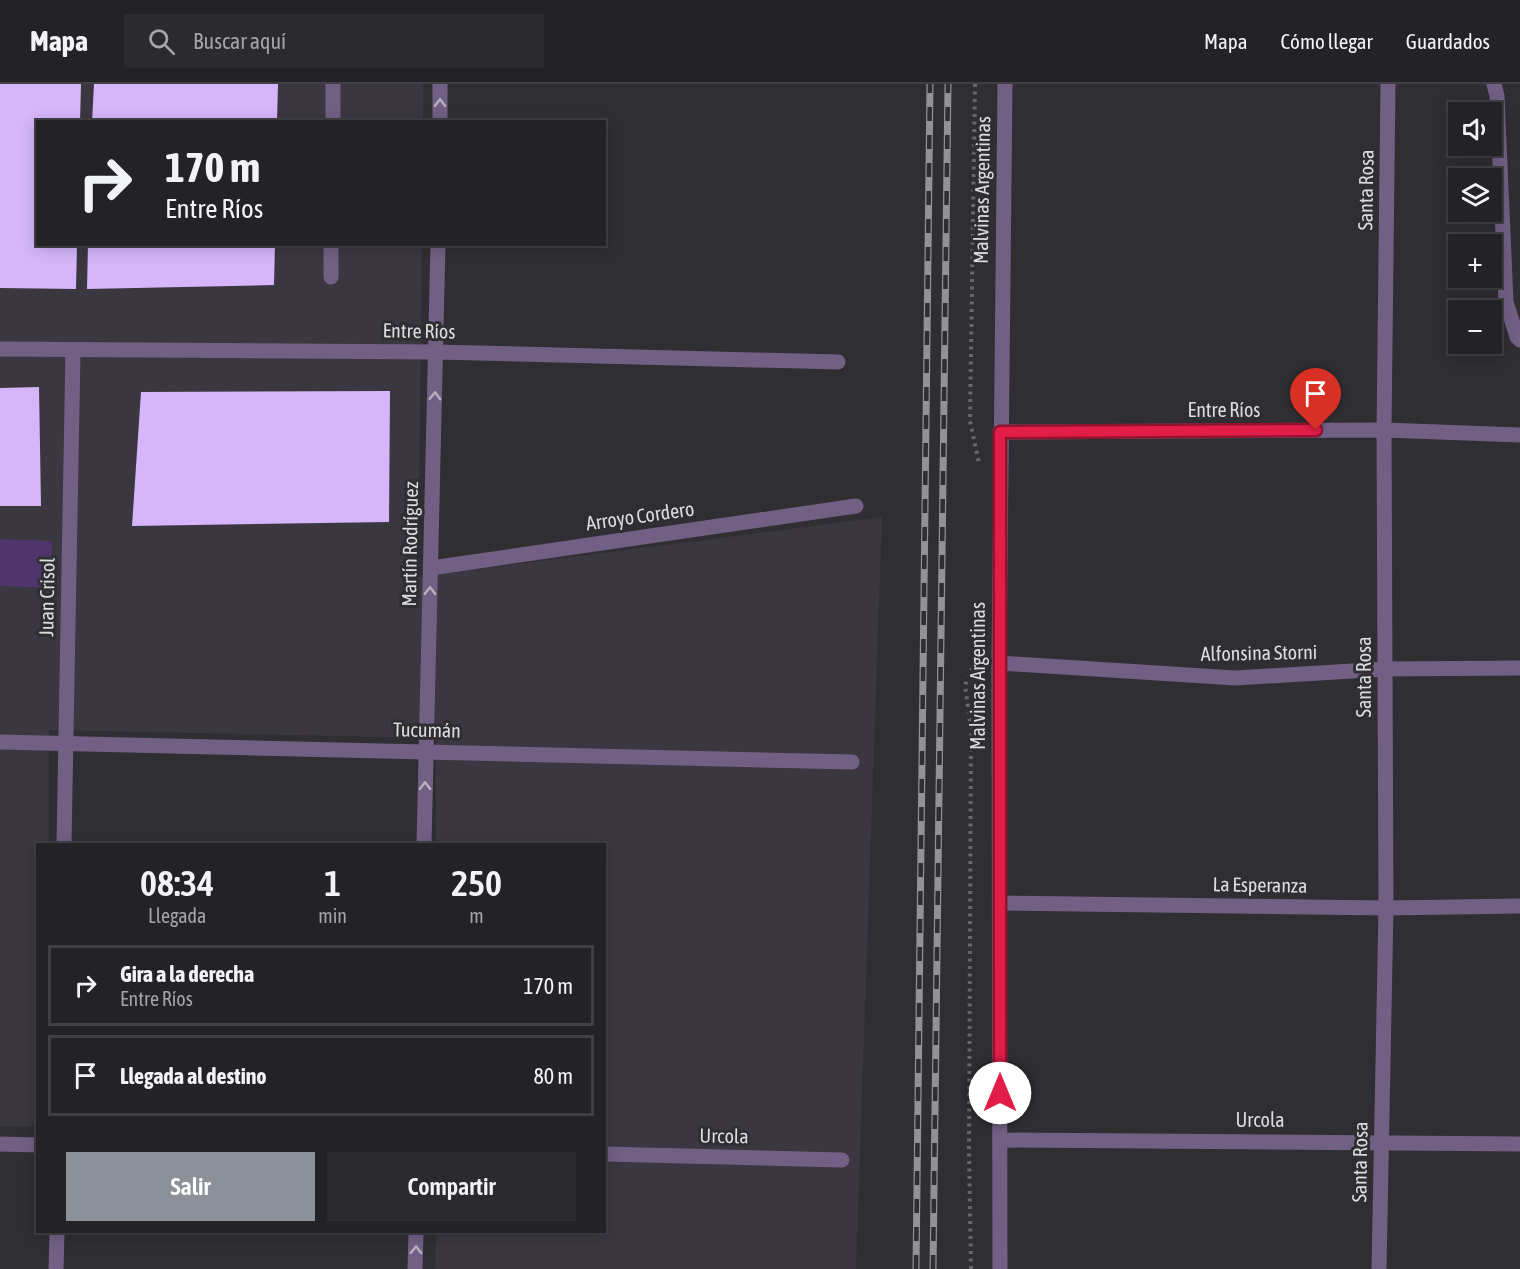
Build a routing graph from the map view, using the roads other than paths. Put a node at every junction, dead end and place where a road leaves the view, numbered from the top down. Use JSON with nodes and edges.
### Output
{"nodes":[{"id":1,"x":333,"y":84,"type":"edge"},
{"id":2,"x":440,"y":84,"type":"edge"},
{"id":3,"x":1005,"y":84,"type":"edge"},
{"id":4,"x":1388,"y":84,"type":"edge"},
{"id":5,"x":1494,"y":84,"type":"edge"},
{"id":6,"x":333,"y":120,"type":"edge"},
{"id":7,"x":440,"y":120,"type":"edge"},
{"id":8,"x":331,"y":246,"type":"edge"},
{"id":9,"x":438,"y":246,"type":"edge"},
{"id":10,"x":331,"y":277,"type":"dead end"},
{"id":11,"x":1520,"y":340,"type":"edge"},
{"id":12,"x":0,"y":349,"type":"edge"},
{"id":13,"x":73,"y":350,"type":"junction"},
{"id":14,"x":436,"y":352,"type":"junction"},
{"id":15,"x":838,"y":362,"type":"dead end"},
{"id":16,"x":1384,"y":430,"type":"junction"},
{"id":17,"x":1000,"y":432,"type":"junction"},
{"id":18,"x":1520,"y":435,"type":"edge"},
{"id":19,"x":856,"y":506,"type":"dead end"},
{"id":20,"x":431,"y":568,"type":"junction"},
{"id":21,"x":999,"y":663,"type":"junction"},
{"id":22,"x":1520,"y":668,"type":"edge"},
{"id":23,"x":1385,"y":669,"type":"junction"},
{"id":24,"x":0,"y":742,"type":"edge"},
{"id":25,"x":66,"y":743,"type":"junction"},
{"id":26,"x":426,"y":752,"type":"junction"},
{"id":27,"x":852,"y":762,"type":"dead end"},
{"id":28,"x":64,"y":843,"type":"edge"},
{"id":29,"x":424,"y":843,"type":"edge"},
{"id":30,"x":1000,"y":903,"type":"junction"},
{"id":31,"x":1520,"y":906,"type":"edge"},
{"id":32,"x":1386,"y":908,"type":"junction"},
{"id":33,"x":1000,"y":1140,"type":"junction"},
{"id":34,"x":1382,"y":1142,"type":"junction"},
{"id":35,"x":0,"y":1144,"type":"edge"},
{"id":36,"x":36,"y":1144,"type":"edge"},
{"id":37,"x":1520,"y":1144,"type":"edge"},
{"id":38,"x":606,"y":1154,"type":"edge"},
{"id":39,"x":842,"y":1160,"type":"dead end"},
{"id":40,"x":57,"y":1233,"type":"edge"},
{"id":41,"x":416,"y":1233,"type":"edge"},
{"id":42,"x":56,"y":1269,"type":"edge"},
{"id":43,"x":415,"y":1269,"type":"edge"},
{"id":44,"x":1000,"y":1269,"type":"edge"},
{"id":45,"x":1379,"y":1269,"type":"edge"}],
"edges":[{"from":1,"to":6,"type":"street"},
{"from":7,"to":2,"type":"street","one_way":true},
{"from":3,"to":17,"type":"street","name":"Malvinas Argentinas"},
{"from":4,"to":16,"type":"street","name":"Santa Rosa"},
{"from":5,"to":11,"type":"street"},
{"from":8,"to":10,"type":"street"},
{"from":9,"to":14,"type":"street","name":"Martín Rodríguez"},
{"from":12,"to":13,"type":"street","name":"Entre Ríos"},
{"from":13,"to":14,"type":"street","name":"Entre Ríos"},
{"from":13,"to":25,"type":"street","name":"Juan Crisol"},
{"from":14,"to":15,"type":"street","name":"Entre Ríos"},
{"from":20,"to":14,"type":"street","name":"Martín Rodríguez","one_way":true},
{"from":16,"to":17,"type":"street","name":"Entre Ríos"},
{"from":16,"to":18,"type":"street","name":"Entre Ríos"},
{"from":16,"to":23,"type":"street","name":"Santa Rosa"},
{"from":17,"to":21,"type":"street","name":"Malvinas Argentinas"},
{"from":19,"to":20,"type":"street","name":"Arroyo Cordero"},
{"from":26,"to":20,"type":"street","name":"Martín Rodríguez","one_way":true},
{"from":21,"to":23,"type":"street","name":"Alfonsina Storni"},
{"from":21,"to":30,"type":"street","name":"Malvinas Argentinas"},
{"from":22,"to":23,"type":"street","name":"Alfonsina Storni"},
{"from":23,"to":32,"type":"street","name":"Santa Rosa"},
{"from":24,"to":25,"type":"street","name":"Tucumán"},
{"from":25,"to":26,"type":"street","name":"Tucumán"},
{"from":25,"to":28,"type":"street","name":"Juan Crisol"},
{"from":26,"to":27,"type":"street","name":"Tucumán"},
{"from":29,"to":26,"type":"street","name":"Martín Rodríguez","one_way":true},
{"from":30,"to":32,"type":"street","name":"La Esperanza"},
{"from":30,"to":33,"type":"street","name":"Malvinas Argentinas"},
{"from":31,"to":32,"type":"street","name":"La Esperanza"},
{"from":32,"to":34,"type":"street","name":"Santa Rosa"},
{"from":33,"to":34,"type":"street","name":"Urcola"},
{"from":33,"to":44,"type":"street","name":"Malvinas Argentinas"},
{"from":34,"to":37,"type":"street","name":"Urcola"},
{"from":34,"to":45,"type":"street","name":"Santa Rosa"},
{"from":35,"to":36,"type":"street"},
{"from":38,"to":39,"type":"street","name":"Urcola"},
{"from":40,"to":42,"type":"street"},
{"from":43,"to":41,"type":"street","one_way":true}]}
